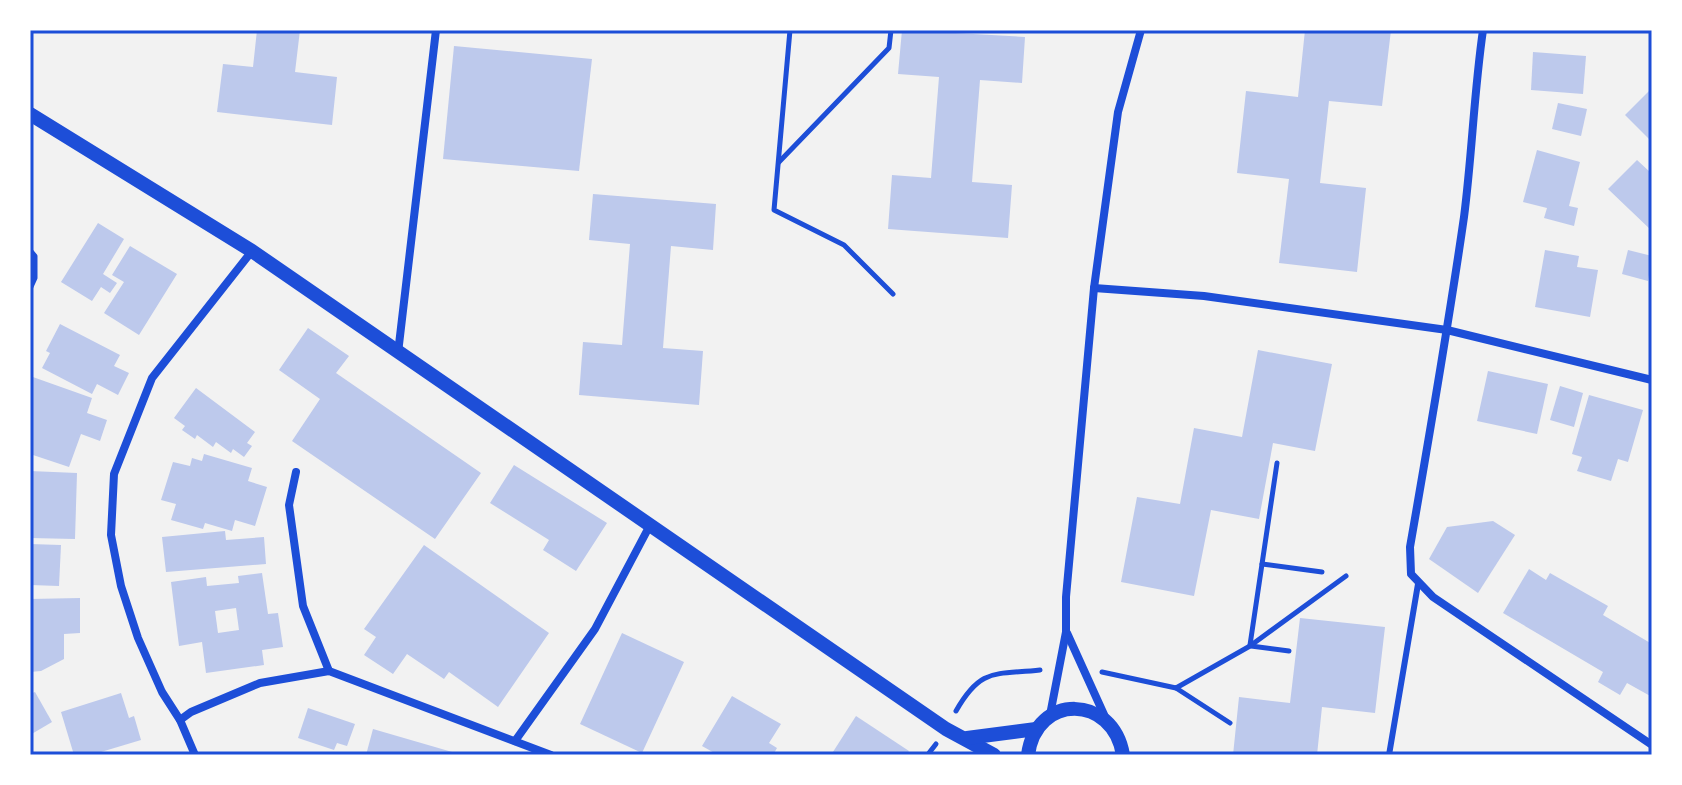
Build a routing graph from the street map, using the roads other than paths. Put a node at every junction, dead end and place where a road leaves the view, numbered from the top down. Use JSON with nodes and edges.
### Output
{"nodes":[{"id":1,"x":436,"y":30,"type":"edge"},
{"id":2,"x":1141,"y":30,"type":"edge"},
{"id":3,"x":1483,"y":30,"type":"edge"},
{"id":4,"x":30,"y":114,"type":"edge"},
{"id":5,"x":252,"y":251,"type":"junction"},
{"id":6,"x":1094,"y":288,"type":"junction"},
{"id":7,"x":1447,"y":330,"type":"junction"},
{"id":8,"x":398,"y":354,"type":"junction"},
{"id":9,"x":1652,"y":380,"type":"edge"},
{"id":10,"x":296,"y":472,"type":"dead end"},
{"id":11,"x":649,"y":527,"type":"junction"},
{"id":12,"x":1418,"y":584,"type":"junction"},
{"id":13,"x":1066,"y":632,"type":"junction"},
{"id":14,"x":329,"y":671,"type":"junction"},
{"id":15,"x":1050,"y":715,"type":"junction"},
{"id":16,"x":180,"y":720,"type":"junction"},
{"id":17,"x":1106,"y":720,"type":"junction"},
{"id":18,"x":1036,"y":729,"type":"junction"},
{"id":19,"x":967,"y":738,"type":"junction"},
{"id":20,"x":515,"y":741,"type":"junction"},
{"id":21,"x":1652,"y":745,"type":"edge"},
{"id":22,"x":195,"y":755,"type":"edge"},
{"id":23,"x":551,"y":755,"type":"edge"},
{"id":24,"x":994,"y":755,"type":"edge"},
{"id":25,"x":1028,"y":755,"type":"edge"},
{"id":26,"x":1123,"y":755,"type":"edge"},
{"id":27,"x":1389,"y":755,"type":"edge"}],
"edges":[{"from":1,"to":8,"type":"street"},
{"from":2,"to":6,"type":"street"},
{"from":3,"to":7,"type":"street"},
{"from":4,"to":5,"type":"street"},
{"from":5,"to":8,"type":"street"},
{"from":5,"to":16,"type":"street"},
{"from":6,"to":7,"type":"street"},
{"from":6,"to":13,"type":"street"},
{"from":7,"to":9,"type":"street"},
{"from":7,"to":12,"type":"street"},
{"from":8,"to":11,"type":"street"},
{"from":10,"to":14,"type":"street"},
{"from":11,"to":19,"type":"street"},
{"from":11,"to":20,"type":"street"},
{"from":12,"to":21,"type":"street"},
{"from":12,"to":27,"type":"lane"},
{"from":13,"to":15,"type":"street"},
{"from":13,"to":17,"type":"street"},
{"from":14,"to":16,"type":"street"},
{"from":14,"to":20,"type":"street"},
{"from":15,"to":17,"type":"street"},
{"from":15,"to":18,"type":"street"},
{"from":16,"to":22,"type":"street"},
{"from":17,"to":26,"type":"street"},
{"from":18,"to":19,"type":"street"},
{"from":18,"to":25,"type":"street"},
{"from":19,"to":24,"type":"street"},
{"from":20,"to":23,"type":"street"}]}
